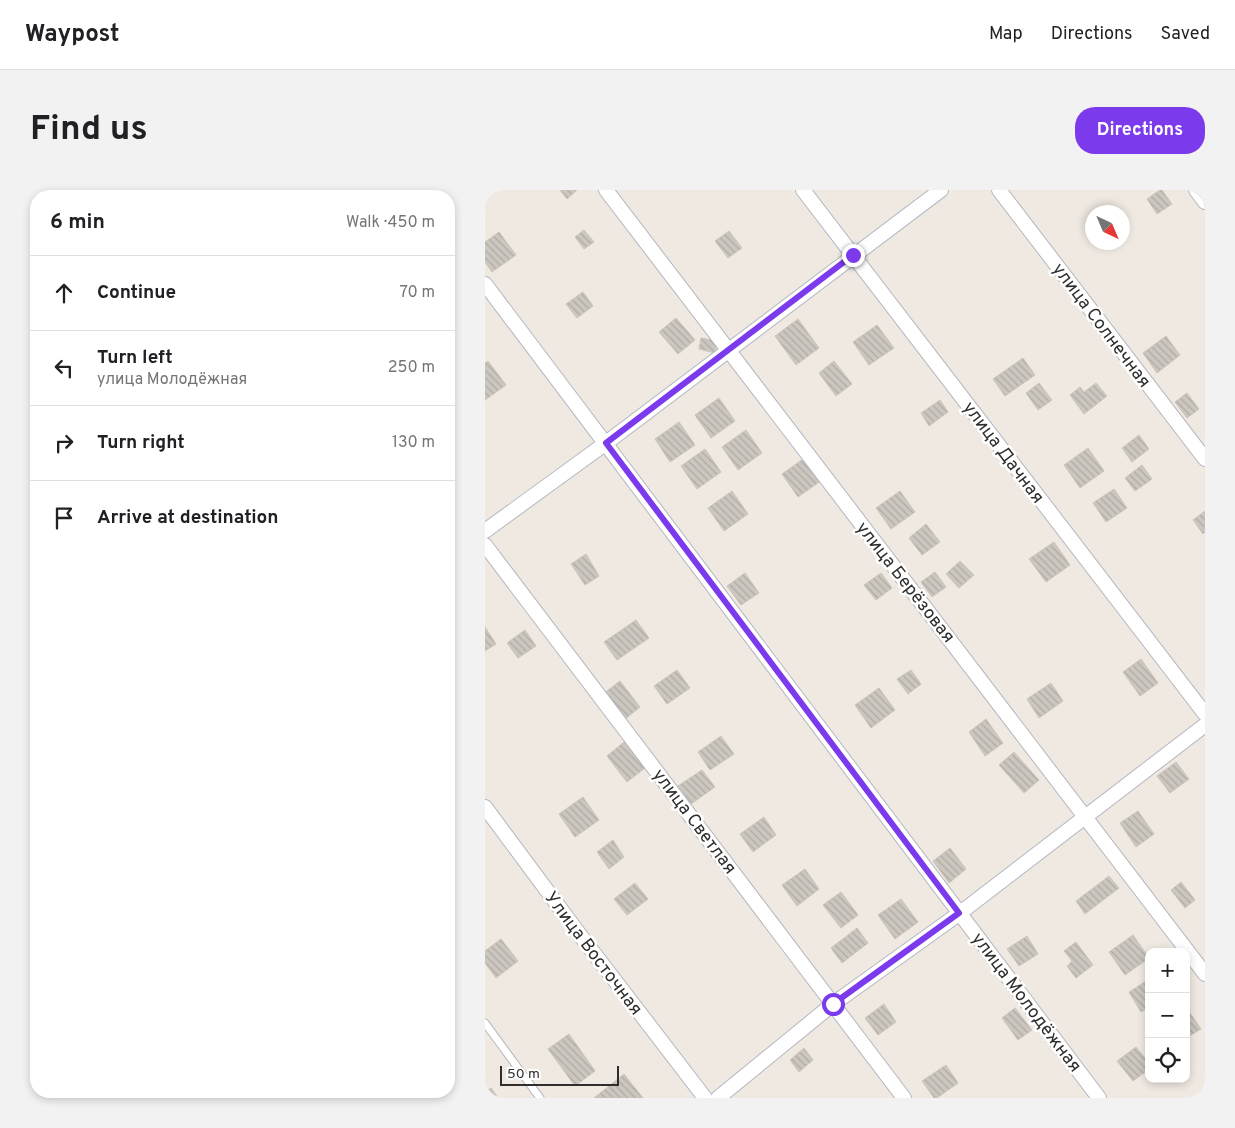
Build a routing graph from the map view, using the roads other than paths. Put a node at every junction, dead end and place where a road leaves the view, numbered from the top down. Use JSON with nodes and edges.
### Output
{"nodes":[{"id":1,"x":606,"y":190,"type":"edge"},
{"id":2,"x":803,"y":190,"type":"edge"},
{"id":3,"x":941,"y":190,"type":"edge"},
{"id":4,"x":999,"y":190,"type":"edge"},
{"id":5,"x":1196,"y":190,"type":"edge"},
{"id":6,"x":1205,"y":202,"type":"edge"},
{"id":7,"x":853,"y":255,"type":"junction"},
{"id":8,"x":485,"y":284,"type":"edge"},
{"id":9,"x":728,"y":351,"type":"junction"},
{"id":10,"x":606,"y":443,"type":"junction"},
{"id":11,"x":1205,"y":459,"type":"edge"},
{"id":12,"x":485,"y":531,"type":"edge"},
{"id":13,"x":485,"y":545,"type":"edge"},
{"id":14,"x":1205,"y":714,"type":"edge"},
{"id":15,"x":1205,"y":726,"type":"edge"},
{"id":16,"x":485,"y":807,"type":"edge"},
{"id":17,"x":1086,"y":817,"type":"junction"},
{"id":18,"x":959,"y":913,"type":"junction"},
{"id":19,"x":1205,"y":974,"type":"edge"},
{"id":20,"x":833,"y":1004,"type":"junction"},
{"id":21,"x":485,"y":1023,"type":"edge"},
{"id":22,"x":540,"y":1098,"type":"edge"},
{"id":23,"x":705,"y":1098,"type":"edge"},
{"id":24,"x":718,"y":1098,"type":"edge"},
{"id":25,"x":904,"y":1098,"type":"edge"},
{"id":26,"x":1099,"y":1098,"type":"edge"}],
"edges":[{"from":1,"to":9,"type":"street","name":"улица Берёзовая"},
{"from":2,"to":7,"type":"street","name":"улица Дачная"},
{"from":3,"to":7,"type":"street"},
{"from":4,"to":11,"type":"street","name":"улица Солнечная"},
{"from":5,"to":6,"type":"street"},
{"from":7,"to":9,"type":"street"},
{"from":7,"to":14,"type":"street","name":"улица Дачная"},
{"from":8,"to":10,"type":"street","name":"улица Молодёжная"},
{"from":9,"to":10,"type":"street"},
{"from":9,"to":17,"type":"street","name":"улица Берёзовая"},
{"from":10,"to":12,"type":"street"},
{"from":10,"to":18,"type":"street","name":"улица Молодёжная"},
{"from":13,"to":20,"type":"street","name":"улица Светлая"},
{"from":15,"to":17,"type":"street"},
{"from":16,"to":23,"type":"street","name":"Улица Восточная"},
{"from":17,"to":18,"type":"street"},
{"from":17,"to":19,"type":"street","name":"улица Берёзовая"},
{"from":18,"to":20,"type":"street"},
{"from":18,"to":26,"type":"street","name":"улица Молодёжная"},
{"from":20,"to":24,"type":"street"},
{"from":20,"to":25,"type":"street","name":"улица Светлая"},
{"from":21,"to":22,"type":"lane"}]}
